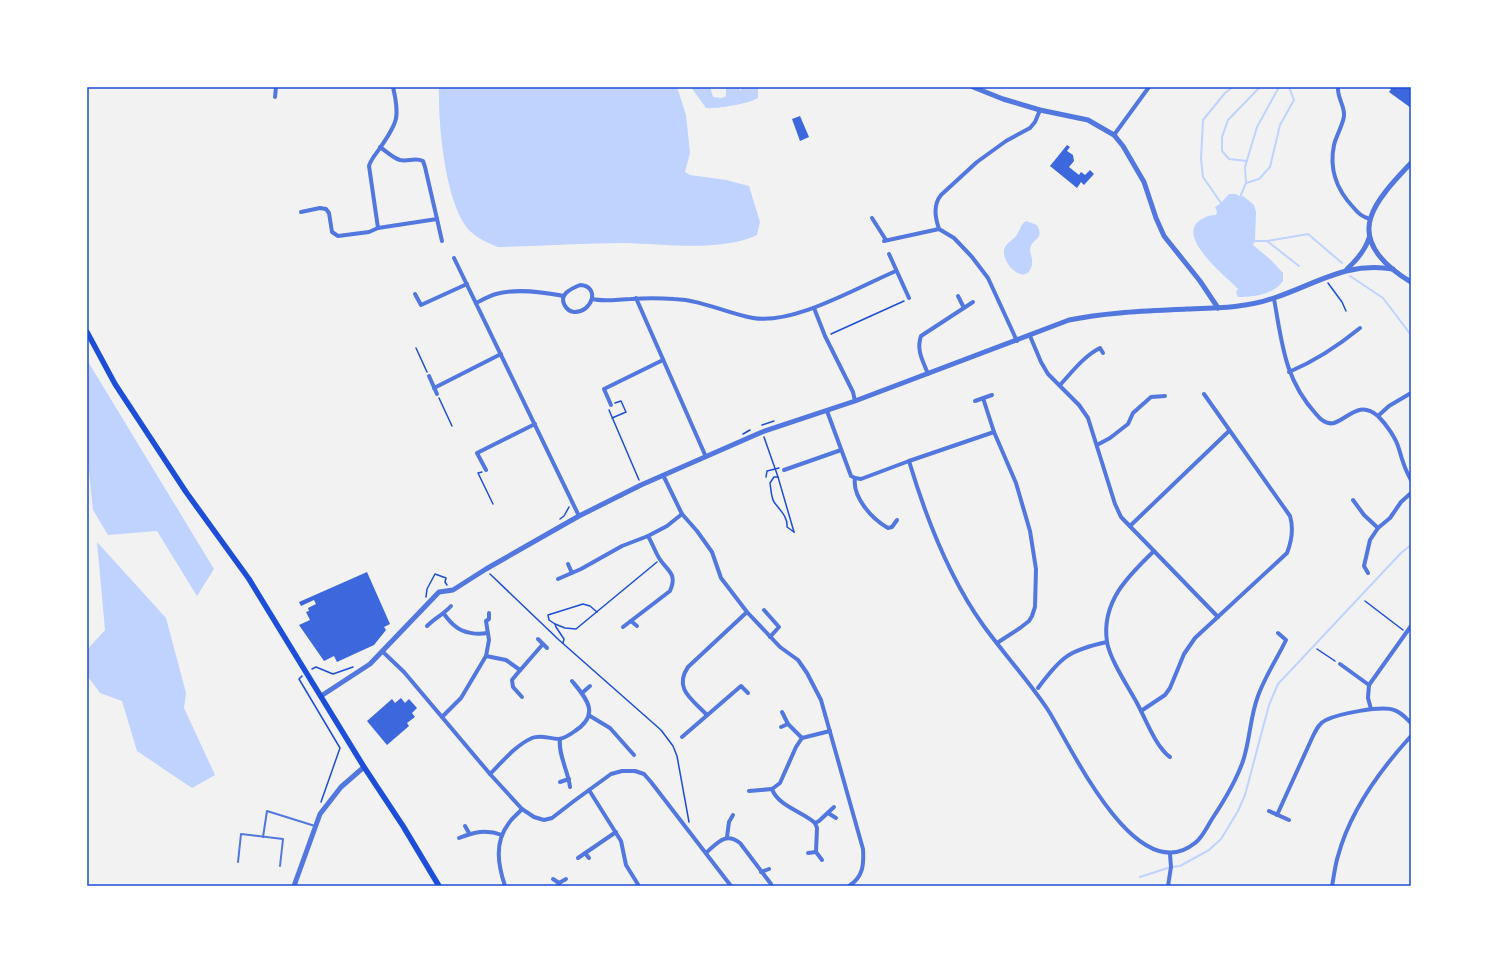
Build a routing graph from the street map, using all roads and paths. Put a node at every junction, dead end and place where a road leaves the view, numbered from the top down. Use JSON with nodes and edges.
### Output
{"nodes":[{"id":1,"x":276,"y":87,"type":"edge"},
{"id":2,"x":393,"y":87,"type":"edge"},
{"id":3,"x":973,"y":87,"type":"edge"},
{"id":4,"x":1148,"y":87,"type":"edge"},
{"id":5,"x":1338,"y":87,"type":"edge"},
{"id":6,"x":275,"y":97,"type":"dead end"},
{"id":7,"x":1040,"y":110,"type":"junction"},
{"id":8,"x":1114,"y":135,"type":"junction"},
{"id":9,"x":380,"y":147,"type":"junction"},
{"id":10,"x":1411,"y":163,"type":"edge"},
{"id":11,"x":301,"y":212,"type":"dead end"},
{"id":12,"x":437,"y":218,"type":"junction"},
{"id":13,"x":872,"y":218,"type":"dead end"},
{"id":14,"x":1370,"y":218,"type":"junction"},
{"id":15,"x":378,"y":228,"type":"junction"},
{"id":16,"x":939,"y":229,"type":"junction"},
{"id":17,"x":1369,"y":238,"type":"junction"},
{"id":18,"x":442,"y":241,"type":"dead end"},
{"id":19,"x":889,"y":254,"type":"dead end"},
{"id":20,"x":454,"y":258,"type":"dead end"},
{"id":21,"x":1393,"y":269,"type":"junction"},
{"id":22,"x":1346,"y":270,"type":"junction"},
{"id":23,"x":896,"y":271,"type":"junction"},
{"id":24,"x":1324,"y":278,"type":"junction"},
{"id":25,"x":1411,"y":282,"type":"edge"},
{"id":26,"x":467,"y":284,"type":"junction"},
{"id":27,"x":415,"y":294,"type":"dead end"},
{"id":28,"x":564,"y":296,"type":"junction"},
{"id":29,"x":958,"y":296,"type":"dead end"},
{"id":30,"x":636,"y":298,"type":"junction"},
{"id":31,"x":909,"y":298,"type":"joint"},
{"id":32,"x":1274,"y":298,"type":"junction"},
{"id":33,"x":592,"y":299,"type":"junction"},
{"id":34,"x":973,"y":302,"type":"dead end"},
{"id":35,"x":476,"y":303,"type":"junction"},
{"id":36,"x":814,"y":308,"type":"junction"},
{"id":37,"x":964,"y":308,"type":"junction"},
{"id":38,"x":1218,"y":308,"type":"junction"},
{"id":39,"x":1346,"y":311,"type":"dead end"},
{"id":40,"x":1360,"y":328,"type":"dead end"},
{"id":41,"x":87,"y":332,"type":"edge"},
{"id":42,"x":825,"y":336,"type":"junction"},
{"id":43,"x":1030,"y":336,"type":"junction"},
{"id":44,"x":1017,"y":341,"type":"junction"},
{"id":45,"x":416,"y":348,"type":"dead end"},
{"id":46,"x":1103,"y":353,"type":"dead end"},
{"id":47,"x":501,"y":354,"type":"junction"},
{"id":48,"x":663,"y":360,"type":"junction"},
{"id":49,"x":1289,"y":372,"type":"junction"},
{"id":50,"x":928,"y":374,"type":"junction"},
{"id":51,"x":429,"y":376,"type":"joint"},
{"id":52,"x":1060,"y":385,"type":"junction"},
{"id":53,"x":434,"y":388,"type":"junction"},
{"id":54,"x":1411,"y":393,"type":"edge"},
{"id":55,"x":437,"y":394,"type":"joint"},
{"id":56,"x":1204,"y":394,"type":"dead end"},
{"id":57,"x":992,"y":395,"type":"dead end"},
{"id":58,"x":1165,"y":396,"type":"dead end"},
{"id":59,"x":983,"y":398,"type":"junction"},
{"id":60,"x":855,"y":401,"type":"junction"},
{"id":61,"x":975,"y":401,"type":"dead end"},
{"id":62,"x":612,"y":405,"type":"junction"},
{"id":63,"x":827,"y":411,"type":"junction"},
{"id":64,"x":1378,"y":416,"type":"junction"},
{"id":65,"x":612,"y":418,"type":"junction"},
{"id":66,"x":535,"y":424,"type":"junction"},
{"id":67,"x":452,"y":426,"type":"dead end"},
{"id":68,"x":1229,"y":431,"type":"junction"},
{"id":69,"x":762,"y":432,"type":"junction"},
{"id":70,"x":994,"y":432,"type":"junction"},
{"id":71,"x":1096,"y":445,"type":"junction"},
{"id":72,"x":841,"y":450,"type":"junction"},
{"id":73,"x":706,"y":457,"type":"junction"},
{"id":74,"x":909,"y":461,"type":"junction"},
{"id":75,"x":486,"y":470,"type":"joint"},
{"id":76,"x":775,"y":470,"type":"junction"},
{"id":77,"x":784,"y":470,"type":"joint"},
{"id":78,"x":663,"y":475,"type":"junction"},
{"id":79,"x":778,"y":476,"type":"junction"},
{"id":80,"x":766,"y":477,"type":"dead end"},
{"id":81,"x":855,"y":478,"type":"junction"},
{"id":82,"x":1411,"y":480,"type":"edge"},
{"id":83,"x":641,"y":485,"type":"junction"},
{"id":84,"x":1411,"y":494,"type":"edge"},
{"id":85,"x":1354,"y":500,"type":"dead end"},
{"id":86,"x":493,"y":504,"type":"dead end"},
{"id":87,"x":682,"y":514,"type":"junction"},
{"id":88,"x":579,"y":516,"type":"junction"},
{"id":89,"x":897,"y":520,"type":"dead end"},
{"id":90,"x":1130,"y":526,"type":"junction"},
{"id":91,"x":1378,"y":528,"type":"junction"},
{"id":92,"x":648,"y":536,"type":"junction"},
{"id":93,"x":1154,"y":551,"type":"junction"},
{"id":94,"x":660,"y":560,"type":"junction"},
{"id":95,"x":568,"y":564,"type":"dead end"},
{"id":96,"x":486,"y":569,"type":"junction"},
{"id":97,"x":572,"y":573,"type":"junction"},
{"id":98,"x":1368,"y":573,"type":"dead end"},
{"id":99,"x":446,"y":578,"type":"dead end"},
{"id":100,"x":558,"y":579,"type":"dead end"},
{"id":101,"x":424,"y":599,"type":"dead end"},
{"id":102,"x":1365,"y":601,"type":"dead end"},
{"id":103,"x":451,"y":606,"type":"dead end"},
{"id":104,"x":764,"y":610,"type":"dead end"},
{"id":105,"x":597,"y":612,"type":"junction"},
{"id":106,"x":747,"y":612,"type":"junction"},
{"id":107,"x":489,"y":613,"type":"dead end"},
{"id":108,"x":444,"y":614,"type":"junction"},
{"id":109,"x":1218,"y":616,"type":"junction"},
{"id":110,"x":631,"y":621,"type":"junction"},
{"id":111,"x":556,"y":624,"type":"junction"},
{"id":112,"x":427,"y":626,"type":"dead end"},
{"id":113,"x":637,"y":626,"type":"dead end"},
{"id":114,"x":1411,"y":626,"type":"edge"},
{"id":115,"x":623,"y":627,"type":"dead end"},
{"id":116,"x":487,"y":633,"type":"junction"},
{"id":117,"x":1278,"y":633,"type":"dead end"},
{"id":118,"x":1406,"y":634,"type":"junction"},
{"id":119,"x":770,"y":637,"type":"junction"},
{"id":120,"x":538,"y":639,"type":"dead end"},
{"id":121,"x":1107,"y":642,"type":"junction"},
{"id":122,"x":562,"y":643,"type":"junction"},
{"id":123,"x":997,"y":643,"type":"junction"},
{"id":124,"x":543,"y":644,"type":"junction"},
{"id":125,"x":547,"y":648,"type":"dead end"},
{"id":126,"x":1317,"y":649,"type":"dead end"},
{"id":127,"x":383,"y":652,"type":"junction"},
{"id":128,"x":486,"y":656,"type":"junction"},
{"id":129,"x":359,"y":664,"type":"dead end"},
{"id":130,"x":1340,"y":664,"type":"joint"},
{"id":131,"x":520,"y":670,"type":"junction"},
{"id":132,"x":306,"y":673,"type":"junction"},
{"id":133,"x":572,"y":681,"type":"dead end"},
{"id":134,"x":1369,"y":685,"type":"junction"},
{"id":135,"x":590,"y":686,"type":"dead end"},
{"id":136,"x":1038,"y":688,"type":"dead end"},
{"id":137,"x":582,"y":693,"type":"junction"},
{"id":138,"x":748,"y":693,"type":"dead end"},
{"id":139,"x":321,"y":696,"type":"junction"},
{"id":140,"x":522,"y":697,"type":"dead end"},
{"id":141,"x":1371,"y":709,"type":"junction"},
{"id":142,"x":1141,"y":711,"type":"junction"},
{"id":143,"x":782,"y":712,"type":"dead end"},
{"id":144,"x":590,"y":716,"type":"junction"},
{"id":145,"x":707,"y":716,"type":"junction"},
{"id":146,"x":442,"y":718,"type":"junction"},
{"id":147,"x":1411,"y":723,"type":"edge"},
{"id":148,"x":788,"y":724,"type":"junction"},
{"id":149,"x":781,"y":727,"type":"dead end"},
{"id":150,"x":830,"y":731,"type":"junction"},
{"id":151,"x":1411,"y":736,"type":"edge"},
{"id":152,"x":682,"y":737,"type":"dead end"},
{"id":153,"x":802,"y":738,"type":"junction"},
{"id":154,"x":560,"y":739,"type":"junction"},
{"id":155,"x":634,"y":755,"type":"dead end"},
{"id":156,"x":1170,"y":757,"type":"dead end"},
{"id":157,"x":364,"y":767,"type":"junction"},
{"id":158,"x":490,"y":774,"type":"junction"},
{"id":159,"x":569,"y":780,"type":"junction"},
{"id":160,"x":560,"y":782,"type":"dead end"},
{"id":161,"x":570,"y":786,"type":"dead end"},
{"id":162,"x":772,"y":789,"type":"junction"},
{"id":163,"x":589,"y":790,"type":"junction"},
{"id":164,"x":749,"y":791,"type":"dead end"},
{"id":165,"x":834,"y":807,"type":"dead end"},
{"id":166,"x":522,"y":809,"type":"junction"},
{"id":167,"x":1269,"y":811,"type":"dead end"},
{"id":168,"x":828,"y":812,"type":"junction"},
{"id":169,"x":320,"y":814,"type":"junction"},
{"id":170,"x":1277,"y":814,"type":"junction"},
{"id":171,"x":733,"y":815,"type":"dead end"},
{"id":172,"x":836,"y":818,"type":"dead end"},
{"id":173,"x":1289,"y":820,"type":"dead end"},
{"id":174,"x":815,"y":823,"type":"junction"},
{"id":175,"x":315,"y":826,"type":"junction"},
{"id":176,"x":465,"y":826,"type":"dead end"},
{"id":177,"x":616,"y":832,"type":"junction"},
{"id":178,"x":469,"y":834,"type":"junction"},
{"id":179,"x":692,"y":834,"type":"junction"},
{"id":180,"x":502,"y":835,"type":"junction"},
{"id":181,"x":263,"y":836,"type":"junction"},
{"id":182,"x":727,"y":837,"type":"junction"},
{"id":183,"x":459,"y":838,"type":"dead end"},
{"id":184,"x":706,"y":852,"type":"junction"},
{"id":185,"x":816,"y":852,"type":"junction"},
{"id":186,"x":584,"y":853,"type":"junction"},
{"id":187,"x":808,"y":853,"type":"dead end"},
{"id":188,"x":1170,"y":854,"type":"junction"},
{"id":189,"x":578,"y":858,"type":"dead end"},
{"id":190,"x":589,"y":858,"type":"dead end"},
{"id":191,"x":822,"y":860,"type":"dead end"},
{"id":192,"x":238,"y":862,"type":"dead end"},
{"id":193,"x":280,"y":866,"type":"dead end"},
{"id":194,"x":769,"y":869,"type":"dead end"},
{"id":195,"x":761,"y":872,"type":"junction"},
{"id":196,"x":566,"y":878,"type":"dead end"},
{"id":197,"x":553,"y":879,"type":"dead end"},
{"id":198,"x":771,"y":884,"type":"dead end"},
{"id":199,"x":559,"y":885,"type":"edge"},
{"id":200,"x":294,"y":886,"type":"edge"},
{"id":201,"x":439,"y":886,"type":"edge"},
{"id":202,"x":505,"y":886,"type":"edge"},
{"id":203,"x":640,"y":886,"type":"edge"},
{"id":204,"x":731,"y":886,"type":"edge"},
{"id":205,"x":849,"y":886,"type":"edge"},
{"id":206,"x":1168,"y":886,"type":"edge"},
{"id":207,"x":1332,"y":886,"type":"edge"}],
"edges":[{"from":1,"to":6,"type":"street"},
{"from":2,"to":9,"type":"street"},
{"from":3,"to":7,"type":"street"},
{"from":4,"to":8,"type":"street"},
{"from":5,"to":14,"type":"street"},
{"from":7,"to":8,"type":"street"},
{"from":7,"to":16,"type":"street"},
{"from":8,"to":38,"type":"street"},
{"from":9,"to":12,"type":"street"},
{"from":9,"to":15,"type":"street"},
{"from":10,"to":14,"type":"street"},
{"from":11,"to":15,"type":"street"},
{"from":12,"to":15,"type":"street"},
{"from":12,"to":18,"type":"street"},
{"from":13,"to":16,"type":"street"},
{"from":14,"to":17,"type":"street"},
{"from":16,"to":44,"type":"street"},
{"from":17,"to":21,"type":"street"},
{"from":17,"to":22,"type":"street"},
{"from":19,"to":23,"type":"street"},
{"from":20,"to":26,"type":"street"},
{"from":21,"to":22,"type":"street"},
{"from":21,"to":25,"type":"street"},
{"from":22,"to":24,"type":"street"},
{"from":23,"to":31,"type":"street"},
{"from":23,"to":36,"type":"street"},
{"from":24,"to":32,"type":"street"},
{"from":24,"to":39,"type":"path"},
{"from":26,"to":27,"type":"street"},
{"from":26,"to":35,"type":"street"},
{"from":28,"to":33,"type":"street"},
{"from":28,"to":33,"type":"street"},
{"from":28,"to":35,"type":"street"},
{"from":29,"to":37,"type":"street"},
{"from":30,"to":33,"type":"street"},
{"from":30,"to":36,"type":"street"},
{"from":30,"to":48,"type":"street"},
{"from":31,"to":42,"type":"path"},
{"from":32,"to":38,"type":"street"},
{"from":32,"to":49,"type":"street"},
{"from":34,"to":37,"type":"street"},
{"from":35,"to":47,"type":"street"},
{"from":36,"to":42,"type":"street"},
{"from":37,"to":50,"type":"street"},
{"from":38,"to":43,"type":"street"},
{"from":40,"to":49,"type":"street"},
{"from":41,"to":132,"type":"main road"},
{"from":42,"to":60,"type":"street"},
{"from":43,"to":44,"type":"street"},
{"from":43,"to":52,"type":"street"},
{"from":44,"to":50,"type":"street"},
{"from":45,"to":51,"type":"path"},
{"from":46,"to":52,"type":"street"},
{"from":47,"to":53,"type":"street"},
{"from":47,"to":66,"type":"street"},
{"from":48,"to":62,"type":"street"},
{"from":48,"to":73,"type":"street"},
{"from":49,"to":64,"type":"street"},
{"from":50,"to":60,"type":"street"},
{"from":51,"to":53,"type":"street"},
{"from":52,"to":71,"type":"street"},
{"from":53,"to":55,"type":"street"},
{"from":54,"to":64,"type":"street"},
{"from":55,"to":67,"type":"path"},
{"from":56,"to":68,"type":"street"},
{"from":57,"to":59,"type":"street"},
{"from":58,"to":71,"type":"street"},
{"from":59,"to":61,"type":"street"},
{"from":59,"to":70,"type":"street"},
{"from":60,"to":63,"type":"street"},
{"from":62,"to":65,"type":"path"},
{"from":62,"to":65,"type":"path"},
{"from":63,"to":69,"type":"street"},
{"from":63,"to":72,"type":"street"},
{"from":64,"to":82,"type":"street"},
{"from":65,"to":83,"type":"path"},
{"from":66,"to":75,"type":"street"},
{"from":66,"to":88,"type":"street"},
{"from":68,"to":90,"type":"street"},
{"from":68,"to":109,"type":"street"},
{"from":69,"to":73,"type":"street"},
{"from":69,"to":76,"type":"path"},
{"from":70,"to":74,"type":"street"},
{"from":70,"to":123,"type":"street"},
{"from":71,"to":90,"type":"street"},
{"from":72,"to":77,"type":"street"},
{"from":72,"to":81,"type":"street"},
{"from":73,"to":78,"type":"street"},
{"from":74,"to":81,"type":"street"},
{"from":74,"to":123,"type":"street"},
{"from":75,"to":86,"type":"path"},
{"from":76,"to":77,"type":"path"},
{"from":76,"to":79,"type":"path"},
{"from":76,"to":80,"type":"path"},
{"from":78,"to":83,"type":"street"},
{"from":78,"to":87,"type":"street"},
{"from":79,"to":79,"type":"path"},
{"from":81,"to":89,"type":"street"},
{"from":83,"to":88,"type":"street"},
{"from":84,"to":91,"type":"street"},
{"from":85,"to":91,"type":"street"},
{"from":87,"to":92,"type":"street"},
{"from":87,"to":106,"type":"street"},
{"from":88,"to":96,"type":"street"},
{"from":90,"to":93,"type":"street"},
{"from":91,"to":98,"type":"street"},
{"from":92,"to":94,"type":"street"},
{"from":92,"to":97,"type":"street"},
{"from":93,"to":109,"type":"street"},
{"from":93,"to":121,"type":"street"},
{"from":94,"to":105,"type":"path"},
{"from":94,"to":110,"type":"street"},
{"from":95,"to":97,"type":"street"},
{"from":96,"to":122,"type":"path"},
{"from":96,"to":127,"type":"street"},
{"from":97,"to":100,"type":"street"},
{"from":99,"to":101,"type":"path"},
{"from":102,"to":118,"type":"path"},
{"from":103,"to":108,"type":"street"},
{"from":104,"to":119,"type":"street"},
{"from":105,"to":111,"type":"path"},
{"from":105,"to":111,"type":"path"},
{"from":106,"to":119,"type":"street"},
{"from":106,"to":145,"type":"street"},
{"from":107,"to":116,"type":"street"},
{"from":108,"to":112,"type":"street"},
{"from":108,"to":116,"type":"street"},
{"from":109,"to":142,"type":"street"},
{"from":110,"to":113,"type":"street"},
{"from":110,"to":115,"type":"street"},
{"from":111,"to":122,"type":"path"},
{"from":114,"to":118,"type":"street"},
{"from":116,"to":128,"type":"street"},
{"from":117,"to":188,"type":"street"},
{"from":118,"to":134,"type":"street"},
{"from":119,"to":150,"type":"street"},
{"from":120,"to":124,"type":"street"},
{"from":121,"to":136,"type":"street"},
{"from":121,"to":142,"type":"street"},
{"from":122,"to":179,"type":"path"},
{"from":123,"to":188,"type":"street"},
{"from":124,"to":125,"type":"street"},
{"from":124,"to":131,"type":"street"},
{"from":126,"to":130,"type":"path"},
{"from":127,"to":139,"type":"street"},
{"from":127,"to":146,"type":"street"},
{"from":128,"to":131,"type":"street"},
{"from":128,"to":146,"type":"street"},
{"from":129,"to":132,"type":"path"},
{"from":130,"to":134,"type":"street"},
{"from":131,"to":140,"type":"street"},
{"from":132,"to":139,"type":"main road"},
{"from":132,"to":169,"type":"path"},
{"from":133,"to":137,"type":"street"},
{"from":134,"to":141,"type":"street"},
{"from":135,"to":137,"type":"street"},
{"from":137,"to":144,"type":"street"},
{"from":138,"to":145,"type":"street"},
{"from":139,"to":157,"type":"main road"},
{"from":141,"to":147,"type":"street"},
{"from":141,"to":170,"type":"street"},
{"from":142,"to":156,"type":"street"},
{"from":143,"to":148,"type":"street"},
{"from":144,"to":154,"type":"street"},
{"from":144,"to":155,"type":"street"},
{"from":145,"to":152,"type":"street"},
{"from":146,"to":158,"type":"street"},
{"from":148,"to":149,"type":"street"},
{"from":148,"to":153,"type":"street"},
{"from":150,"to":153,"type":"street"},
{"from":150,"to":205,"type":"street"},
{"from":151,"to":207,"type":"street"},
{"from":153,"to":162,"type":"street"},
{"from":154,"to":158,"type":"street"},
{"from":154,"to":159,"type":"street"},
{"from":157,"to":169,"type":"street"},
{"from":157,"to":201,"type":"main road"},
{"from":158,"to":166,"type":"street"},
{"from":159,"to":160,"type":"street"},
{"from":159,"to":161,"type":"street"},
{"from":162,"to":164,"type":"street"},
{"from":162,"to":174,"type":"street"},
{"from":163,"to":166,"type":"street"},
{"from":163,"to":177,"type":"street"},
{"from":163,"to":179,"type":"street"},
{"from":165,"to":168,"type":"street"},
{"from":166,"to":180,"type":"street"},
{"from":167,"to":170,"type":"street"},
{"from":168,"to":172,"type":"street"},
{"from":168,"to":174,"type":"street"},
{"from":169,"to":175,"type":"street"},
{"from":170,"to":173,"type":"street"},
{"from":171,"to":182,"type":"street"},
{"from":174,"to":185,"type":"street"},
{"from":175,"to":181,"type":"lane"},
{"from":175,"to":200,"type":"street"},
{"from":176,"to":178,"type":"street"},
{"from":177,"to":186,"type":"street"},
{"from":177,"to":203,"type":"street"},
{"from":178,"to":180,"type":"street"},
{"from":178,"to":183,"type":"street"},
{"from":179,"to":184,"type":"street"},
{"from":180,"to":202,"type":"street"},
{"from":181,"to":192,"type":"lane"},
{"from":181,"to":193,"type":"lane"},
{"from":182,"to":184,"type":"street"},
{"from":182,"to":195,"type":"street"},
{"from":184,"to":204,"type":"street"},
{"from":185,"to":187,"type":"street"},
{"from":185,"to":191,"type":"street"},
{"from":186,"to":189,"type":"street"},
{"from":186,"to":190,"type":"street"},
{"from":188,"to":206,"type":"street"},
{"from":194,"to":195,"type":"street"},
{"from":195,"to":198,"type":"street"},
{"from":196,"to":199,"type":"street"},
{"from":197,"to":199,"type":"street"}]}
